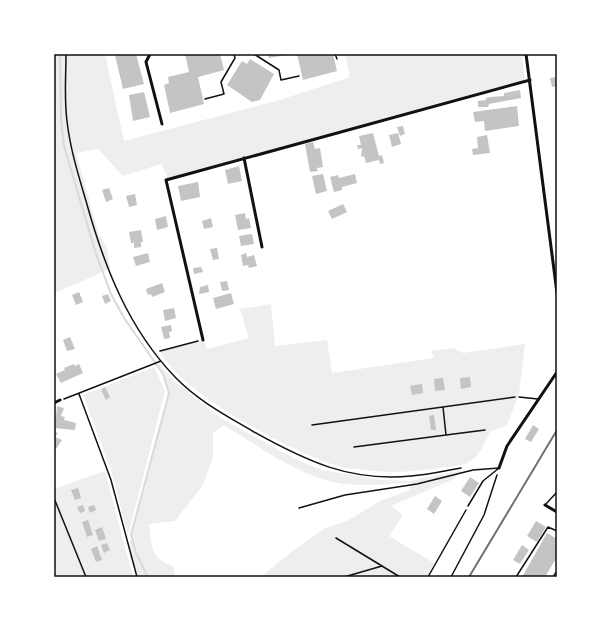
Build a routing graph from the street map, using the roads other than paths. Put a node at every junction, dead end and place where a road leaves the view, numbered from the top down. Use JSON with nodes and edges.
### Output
{"nodes":[{"id":1,"x":150,"y":54,"type":"edge"},
{"id":2,"x":234,"y":54,"type":"edge"},
{"id":3,"x":254,"y":54,"type":"edge"},
{"id":4,"x":336,"y":54,"type":"edge"},
{"id":5,"x":526,"y":54,"type":"edge"},
{"id":6,"x":337,"y":59,"type":"dead end"},
{"id":7,"x":298,"y":76,"type":"dead end"},
{"id":8,"x":530,"y":80,"type":"junction"},
{"id":9,"x":205,"y":99,"type":"dead end"},
{"id":10,"x":162,"y":124,"type":"dead end"},
{"id":11,"x":244,"y":158,"type":"junction"},
{"id":12,"x":262,"y":248,"type":"dead end"},
{"id":13,"x":557,"y":294,"type":"edge"},
{"id":14,"x":205,"y":320,"type":"dead end"},
{"id":15,"x":199,"y":321,"type":"junction"},
{"id":16,"x":204,"y":340,"type":"road end"},
{"id":17,"x":557,"y":372,"type":"edge"},
{"id":18,"x":519,"y":397,"type":"road end"},
{"id":19,"x":60,"y":400,"type":"road end"},
{"id":20,"x":540,"y":400,"type":"junction"},
{"id":21,"x":54,"y":403,"type":"edge"},
{"id":22,"x":499,"y":468,"type":"junction"},
{"id":23,"x":557,"y":492,"type":"edge"},
{"id":24,"x":545,"y":505,"type":"joint"},
{"id":25,"x":468,"y":506,"type":"road end"},
{"id":26,"x":299,"y":508,"type":"dead end"},
{"id":27,"x":557,"y":512,"type":"edge"},
{"id":28,"x":557,"y":531,"type":"edge"},
{"id":29,"x":557,"y":571,"type":"edge"},
{"id":30,"x":516,"y":577,"type":"edge"},
{"id":31,"x":553,"y":577,"type":"edge"}],
"edges":[{"from":1,"to":10,"type":"street"},
{"from":2,"to":9,"type":"lane"},
{"from":3,"to":7,"type":"lane"},
{"from":4,"to":6,"type":"lane"},
{"from":5,"to":8,"type":"street"},
{"from":8,"to":11,"type":"street"},
{"from":8,"to":13,"type":"street"},
{"from":11,"to":12,"type":"street"},
{"from":11,"to":15,"type":"street"},
{"from":14,"to":15,"type":"street"},
{"from":15,"to":16,"type":"street"},
{"from":17,"to":20,"type":"street"},
{"from":18,"to":20,"type":"lane"},
{"from":19,"to":21,"type":"street"},
{"from":20,"to":22,"type":"street"},
{"from":22,"to":25,"type":"lane"},
{"from":22,"to":26,"type":"lane"},
{"from":23,"to":24,"type":"lane"},
{"from":24,"to":27,"type":"street"},
{"from":28,"to":30,"type":"lane"},
{"from":29,"to":31,"type":"lane"}]}
